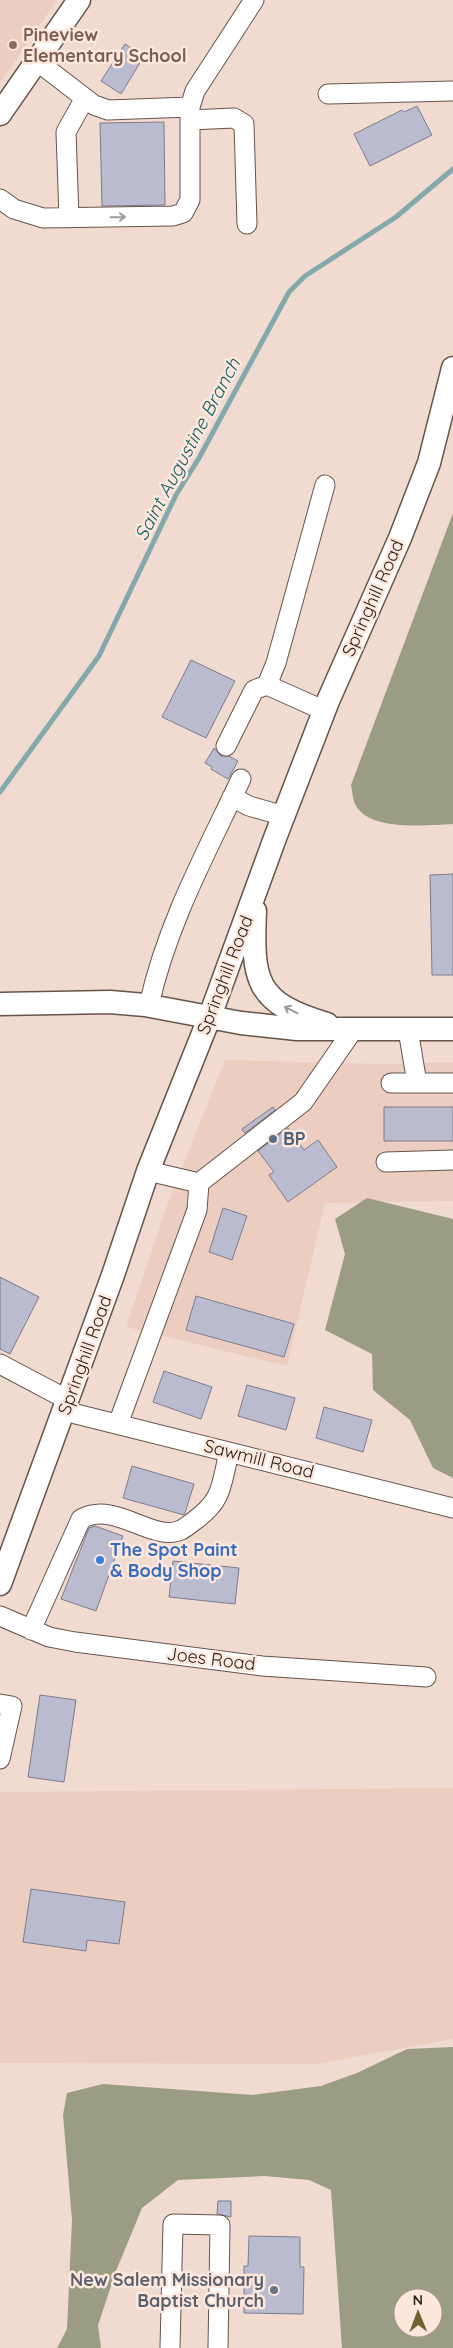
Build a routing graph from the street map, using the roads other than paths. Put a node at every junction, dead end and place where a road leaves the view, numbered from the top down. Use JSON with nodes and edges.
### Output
{"nodes":[{"id":1,"x":79,"y":0,"type":"edge"},
{"id":2,"x":254,"y":0,"type":"edge"},
{"id":3,"x":38,"y":62,"type":"junction"},
{"id":4,"x":453,"y":91,"type":"edge"},
{"id":5,"x":328,"y":94,"type":"dead end"},
{"id":6,"x":85,"y":98,"type":"junction"},
{"id":7,"x":190,"y":113,"type":"junction"},
{"id":8,"x":0,"y":114,"type":"edge"},
{"id":9,"x":0,"y":199,"type":"edge"},
{"id":10,"x":69,"y":218,"type":"junction"},
{"id":11,"x":246,"y":224,"type":"dead end"},
{"id":12,"x":453,"y":368,"type":"edge"},
{"id":13,"x":325,"y":485,"type":"dead end"},
{"id":14,"x":267,"y":685,"type":"junction"},
{"id":15,"x":325,"y":711,"type":"junction"},
{"id":16,"x":226,"y":746,"type":"dead end"},
{"id":17,"x":241,"y":779,"type":"dead end"},
{"id":18,"x":232,"y":797,"type":"junction"},
{"id":19,"x":284,"y":816,"type":"junction"},
{"id":20,"x":256,"y":893,"type":"junction"},
{"id":21,"x":0,"y":1004,"type":"edge"},
{"id":22,"x":149,"y":1005,"type":"junction"},
{"id":23,"x":210,"y":1016,"type":"junction"},
{"id":24,"x":453,"y":1029,"type":"edge"},
{"id":25,"x":353,"y":1030,"type":"junction"},
{"id":26,"x":408,"y":1030,"type":"junction"},
{"id":27,"x":391,"y":1083,"type":"dead end"},
{"id":28,"x":417,"y":1083,"type":"junction"},
{"id":29,"x":453,"y":1083,"type":"edge"},
{"id":30,"x":453,"y":1160,"type":"edge"},
{"id":31,"x":386,"y":1162,"type":"dead end"},
{"id":32,"x":148,"y":1171,"type":"junction"},
{"id":33,"x":199,"y":1183,"type":"junction"},
{"id":34,"x":0,"y":1364,"type":"edge"},
{"id":35,"x":66,"y":1406,"type":"junction"},
{"id":36,"x":118,"y":1424,"type":"junction"},
{"id":37,"x":229,"y":1452,"type":"junction"},
{"id":38,"x":453,"y":1508,"type":"edge"},
{"id":39,"x":5,"y":1557,"type":"edge"},
{"id":40,"x":0,"y":1584,"type":"edge"},
{"id":41,"x":0,"y":1616,"type":"edge"},
{"id":42,"x":31,"y":1630,"type":"junction"},
{"id":43,"x":426,"y":1676,"type":"dead end"},
{"id":44,"x":0,"y":1704,"type":"edge"},
{"id":45,"x":0,"y":1759,"type":"edge"},
{"id":46,"x":170,"y":2348,"type":"edge"},
{"id":47,"x":218,"y":2348,"type":"edge"}],
"edges":[{"from":1,"to":3,"type":"main road"},
{"from":2,"to":7,"type":"street"},
{"from":3,"to":6,"type":"street"},
{"from":3,"to":8,"type":"main road"},
{"from":4,"to":5,"type":"street"},
{"from":6,"to":7,"type":"street"},
{"from":6,"to":10,"type":"street"},
{"from":10,"to":7,"type":"street","one_way":true},
{"from":7,"to":11,"type":"street"},
{"from":9,"to":10,"type":"street"},
{"from":12,"to":15,"type":"main road","name":"Springhill Road"},
{"from":13,"to":14,"type":"street"},
{"from":14,"to":15,"type":"street"},
{"from":14,"to":16,"type":"street"},
{"from":15,"to":19,"type":"main road","name":"Springhill Road"},
{"from":17,"to":18,"type":"street"},
{"from":18,"to":19,"type":"street"},
{"from":18,"to":22,"type":"street"},
{"from":19,"to":20,"type":"main road","name":"Springhill Road"},
{"from":20,"to":23,"type":"main road","name":"Springhill Road"},
{"from":25,"to":20,"type":"main road","one_way":true},
{"from":21,"to":22,"type":"main road"},
{"from":22,"to":23,"type":"main road"},
{"from":23,"to":25,"type":"main road"},
{"from":23,"to":32,"type":"main road","name":"Springhill Road"},
{"from":24,"to":26,"type":"main road"},
{"from":25,"to":26,"type":"main road"},
{"from":25,"to":33,"type":"street"},
{"from":26,"to":28,"type":"street"},
{"from":27,"to":28,"type":"street"},
{"from":28,"to":29,"type":"street"},
{"from":30,"to":31,"type":"street"},
{"from":32,"to":33,"type":"street"},
{"from":32,"to":35,"type":"main road","name":"Springhill Road"},
{"from":33,"to":36,"type":"street"},
{"from":34,"to":35,"type":"street","name":"Sawmill Road"},
{"from":35,"to":36,"type":"street","name":"Sawmill Road"},
{"from":35,"to":39,"type":"main road","name":"Springhill Road"},
{"from":36,"to":37,"type":"street","name":"Sawmill Road"},
{"from":37,"to":38,"type":"street","name":"Sawmill Road"},
{"from":37,"to":42,"type":"street"},
{"from":39,"to":40,"type":"main road","name":"Springhill Road"},
{"from":41,"to":42,"type":"street","name":"Joes Road"},
{"from":42,"to":43,"type":"street","name":"Joes Road"},
{"from":44,"to":45,"type":"street"},
{"from":46,"to":47,"type":"street"}]}
